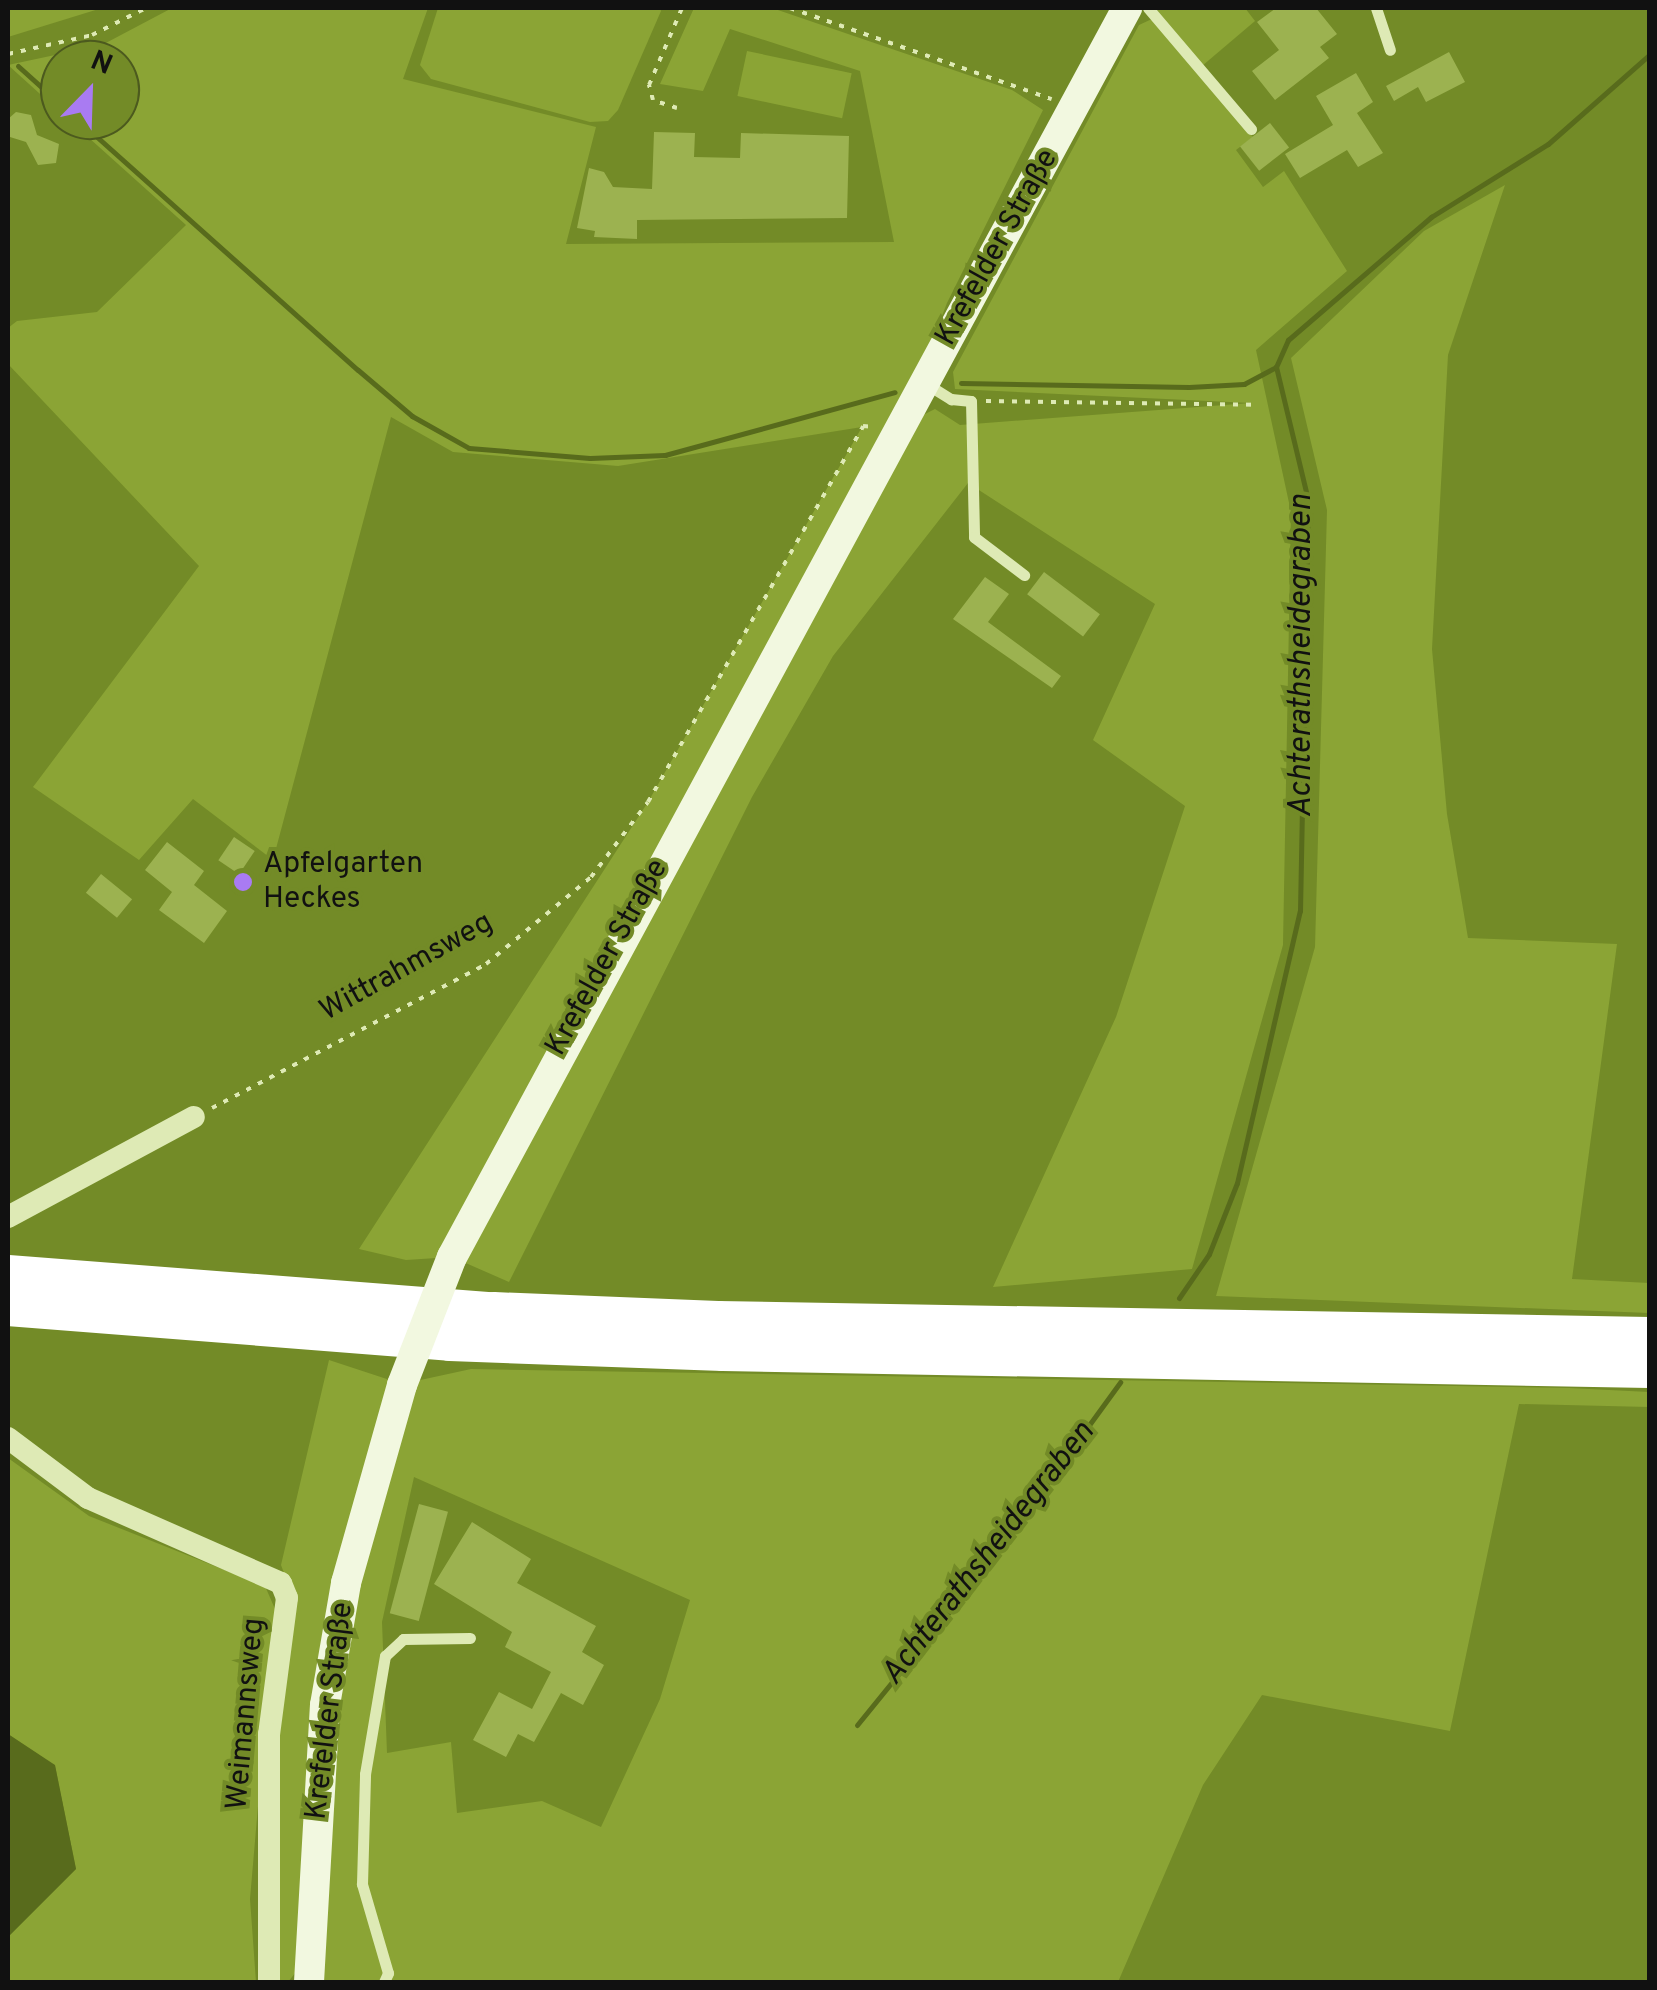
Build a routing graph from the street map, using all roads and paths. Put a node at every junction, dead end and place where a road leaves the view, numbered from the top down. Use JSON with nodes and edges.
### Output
{"nodes":[{"id":1,"x":146,"y":8,"type":"edge"},
{"id":2,"x":682,"y":8,"type":"edge"},
{"id":3,"x":790,"y":8,"type":"edge"},
{"id":4,"x":1127,"y":8,"type":"edge"},
{"id":5,"x":1148,"y":8,"type":"edge"},
{"id":6,"x":1376,"y":8,"type":"edge"},
{"id":7,"x":1390,"y":50,"type":"dead end"},
{"id":8,"x":8,"y":54,"type":"edge"},
{"id":9,"x":1075,"y":107,"type":"junction"},
{"id":10,"x":676,"y":108,"type":"dead end"},
{"id":11,"x":1251,"y":130,"type":"dead end"},
{"id":12,"x":924,"y":382,"type":"junction"},
{"id":13,"x":971,"y":400,"type":"junction"},
{"id":14,"x":1256,"y":405,"type":"dead end"},
{"id":15,"x":898,"y":428,"type":"junction"},
{"id":16,"x":1024,"y":575,"type":"dead end"},
{"id":17,"x":194,"y":1117,"type":"joint"},
{"id":18,"x":8,"y":1217,"type":"edge"},
{"id":19,"x":8,"y":1275,"type":"edge"},
{"id":20,"x":8,"y":1306,"type":"edge"},
{"id":21,"x":1650,"y":1337,"type":"edge"},
{"id":22,"x":1650,"y":1368,"type":"edge"},
{"id":23,"x":8,"y":1438,"type":"edge"},
{"id":24,"x":470,"y":1638,"type":"dead end"},
{"id":25,"x":269,"y":1982,"type":"edge"},
{"id":26,"x":309,"y":1982,"type":"edge"},
{"id":27,"x":384,"y":1982,"type":"edge"}],
"edges":[{"from":1,"to":8,"type":"path"},
{"from":2,"to":10,"type":"path"},
{"from":3,"to":9,"type":"path"},
{"from":4,"to":9,"type":"main road","name":"Krefelder Straße"},
{"from":5,"to":11,"type":"lane"},
{"from":6,"to":7,"type":"lane"},
{"from":9,"to":12,"type":"main road","name":"Krefelder Straße"},
{"from":12,"to":13,"type":"lane"},
{"from":12,"to":15,"type":"main road","name":"Krefelder Straße"},
{"from":13,"to":14,"type":"path"},
{"from":13,"to":16,"type":"lane"},
{"from":15,"to":17,"type":"path","name":"Wittrahmsweg"},
{"from":15,"to":26,"type":"main road","name":"Krefelder Straße","bridge":true},
{"from":17,"to":18,"type":"street"},
{"from":19,"to":21,"type":"highway"},
{"from":20,"to":22,"type":"highway"},
{"from":23,"to":25,"type":"street","name":"Weimannsweg"},
{"from":24,"to":27,"type":"lane"}]}
